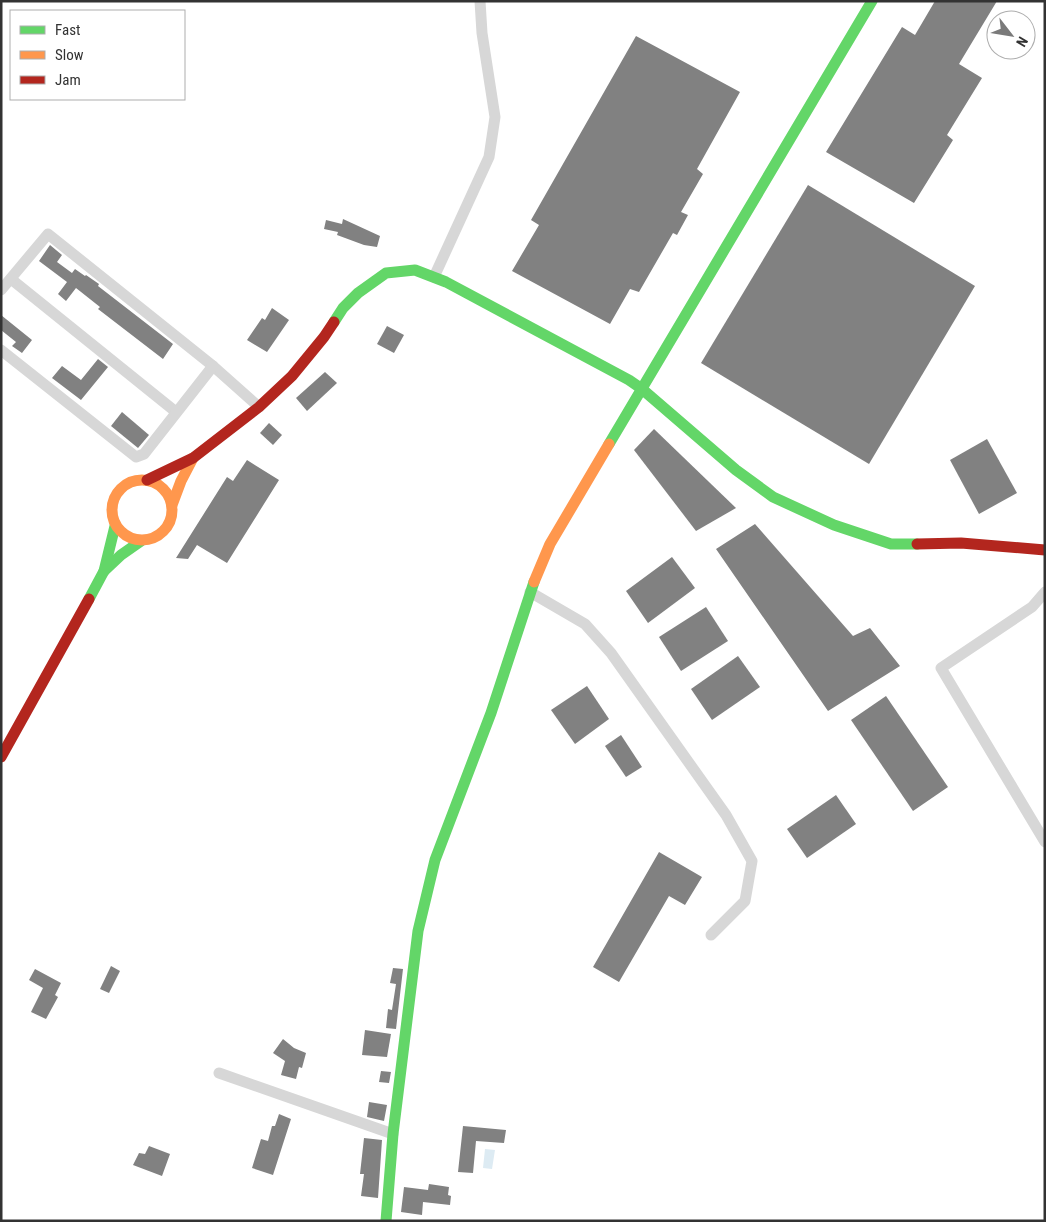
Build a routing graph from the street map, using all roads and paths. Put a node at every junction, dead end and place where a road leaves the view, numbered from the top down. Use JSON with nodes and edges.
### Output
{"nodes":[{"id":1,"x":480,"y":1,"type":"edge"},
{"id":2,"x":872,"y":1,"type":"edge"},
{"id":3,"x":434,"y":277,"type":"junction"},
{"id":4,"x":10,"y":279,"type":"junction"},
{"id":5,"x":1,"y":290,"type":"edge"},
{"id":6,"x":1,"y":350,"type":"edge"},
{"id":7,"x":214,"y":366,"type":"junction"},
{"id":8,"x":642,"y":389,"type":"junction"},
{"id":9,"x":260,"y":407,"type":"junction"},
{"id":10,"x":176,"y":412,"type":"junction"},
{"id":11,"x":193,"y":458,"type":"junction"},
{"id":12,"x":147,"y":480,"type":"junction"},
{"id":13,"x":172,"y":505,"type":"junction"},
{"id":14,"x":115,"y":526,"type":"junction"},
{"id":15,"x":140,"y":541,"type":"junction"},
{"id":16,"x":1045,"y":550,"type":"edge"},
{"id":17,"x":104,"y":571,"type":"junction"},
{"id":18,"x":530,"y":592,"type":"junction"},
{"id":19,"x":1045,"y":592,"type":"edge"},
{"id":20,"x":1,"y":757,"type":"edge"},
{"id":21,"x":1045,"y":842,"type":"edge"},
{"id":22,"x":711,"y":935,"type":"dead end"},
{"id":23,"x":218,"y":1073,"type":"dead end"},
{"id":24,"x":393,"y":1134,"type":"junction"},
{"id":25,"x":386,"y":1221,"type":"edge"}],
"edges":[{"from":1,"to":3,"type":"street"},
{"from":2,"to":8,"type":"street"},
{"from":3,"to":8,"type":"street"},
{"from":3,"to":9,"type":"street"},
{"from":4,"to":5,"type":"street"},
{"from":4,"to":7,"type":"street"},
{"from":4,"to":10,"type":"street"},
{"from":6,"to":10,"type":"street"},
{"from":7,"to":9,"type":"street"},
{"from":7,"to":10,"type":"street"},
{"from":8,"to":16,"type":"street"},
{"from":8,"to":18,"type":"street"},
{"from":9,"to":11,"type":"street"},
{"from":11,"to":12,"type":"street"},
{"from":11,"to":13,"type":"street"},
{"from":12,"to":13,"type":"street"},
{"from":12,"to":14,"type":"street"},
{"from":13,"to":15,"type":"street"},
{"from":14,"to":15,"type":"street"},
{"from":14,"to":17,"type":"street"},
{"from":15,"to":17,"type":"street"},
{"from":17,"to":20,"type":"street"},
{"from":18,"to":22,"type":"street"},
{"from":18,"to":24,"type":"street"},
{"from":19,"to":21,"type":"street"},
{"from":23,"to":24,"type":"street"},
{"from":24,"to":25,"type":"street"}]}
